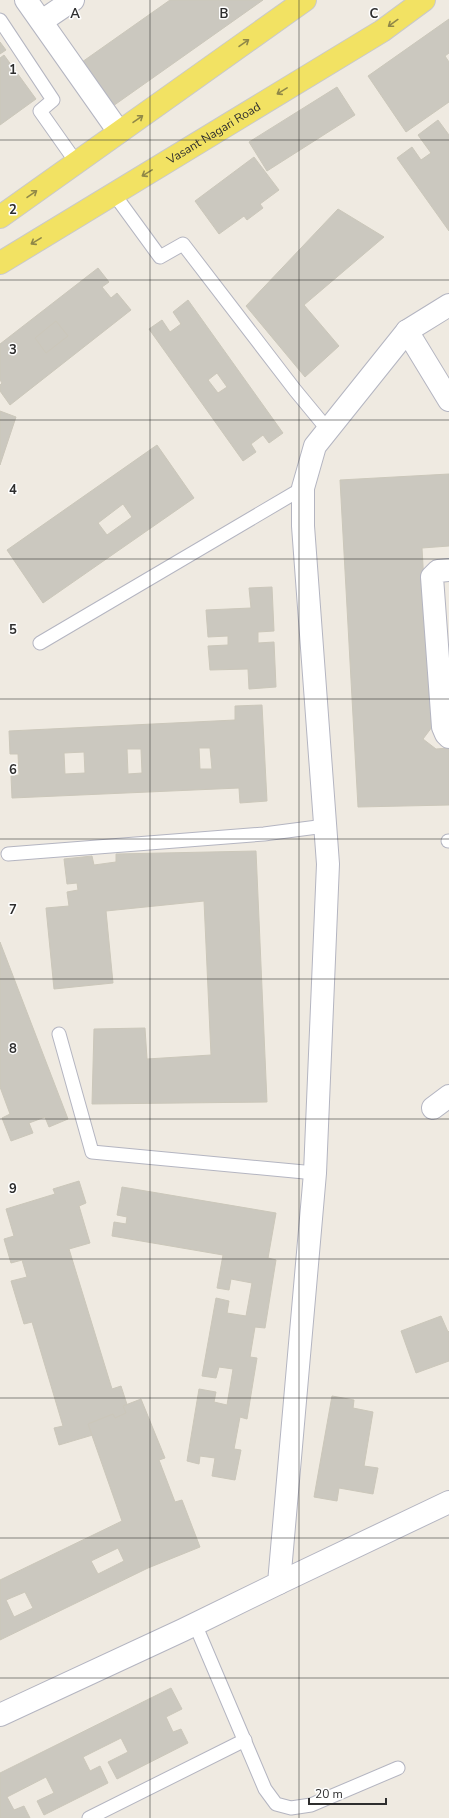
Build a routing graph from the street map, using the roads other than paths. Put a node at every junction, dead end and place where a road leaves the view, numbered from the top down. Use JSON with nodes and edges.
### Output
{"nodes":[{"id":1,"x":72,"y":0,"type":"edge"},
{"id":2,"x":305,"y":0,"type":"edge"},
{"id":3,"x":424,"y":0,"type":"edge"},
{"id":4,"x":28,"y":1,"type":"edge"},
{"id":5,"x":0,"y":20,"type":"edge"},
{"id":6,"x":42,"y":21,"type":"junction"},
{"id":7,"x":119,"y":132,"type":"junction"},
{"id":8,"x":76,"y":162,"type":"junction"},
{"id":9,"x":114,"y":194,"type":"junction"},
{"id":10,"x":0,"y":217,"type":"edge"},
{"id":11,"x":0,"y":263,"type":"edge"},
{"id":12,"x":449,"y":305,"type":"edge"},
{"id":13,"x":407,"y":331,"type":"junction"},
{"id":14,"x":449,"y":400,"type":"edge"},
{"id":15,"x":328,"y":430,"type":"junction"},
{"id":16,"x":303,"y":488,"type":"junction"},
{"id":17,"x":449,"y":570,"type":"edge"},
{"id":18,"x":40,"y":643,"type":"dead end"},
{"id":19,"x":449,"y":737,"type":"edge"},
{"id":20,"x":325,"y":826,"type":"junction"},
{"id":21,"x":8,"y":854,"type":"dead end"},
{"id":22,"x":60,"y":1034,"type":"dead end"},
{"id":23,"x":315,"y":1173,"type":"junction"},
{"id":24,"x":449,"y":1502,"type":"edge"},
{"id":25,"x":278,"y":1583,"type":"junction"},
{"id":26,"x":195,"y":1624,"type":"junction"},
{"id":27,"x":0,"y":1715,"type":"edge"},
{"id":28,"x":245,"y":1740,"type":"junction"},
{"id":29,"x":398,"y":1768,"type":"dead end"},
{"id":30,"x":89,"y":1818,"type":"edge"}],
"edges":[{"from":1,"to":6,"type":"street"},
{"from":7,"to":2,"type":"main road","one_way":true},
{"from":3,"to":9,"type":"main road","name":"Vasant Nagari Road","one_way":true},
{"from":4,"to":6,"type":"street"},
{"from":5,"to":8,"type":"lane"},
{"from":6,"to":7,"type":"street"},
{"from":7,"to":8,"type":"main road"},
{"from":10,"to":8,"type":"main road","one_way":true},
{"from":9,"to":11,"type":"main road","name":"Vasant Nagari Road","one_way":true},
{"from":9,"to":15,"type":"lane"},
{"from":12,"to":13,"type":"street"},
{"from":13,"to":14,"type":"street"},
{"from":13,"to":15,"type":"street"},
{"from":15,"to":16,"type":"street"},
{"from":16,"to":18,"type":"lane"},
{"from":16,"to":20,"type":"street"},
{"from":17,"to":19,"type":"street"},
{"from":20,"to":21,"type":"lane"},
{"from":20,"to":23,"type":"street"},
{"from":22,"to":23,"type":"lane"},
{"from":23,"to":25,"type":"street"},
{"from":24,"to":25,"type":"street"},
{"from":25,"to":26,"type":"street"},
{"from":26,"to":27,"type":"street"},
{"from":26,"to":28,"type":"lane"},
{"from":28,"to":29,"type":"lane"},
{"from":28,"to":30,"type":"lane"}]}
